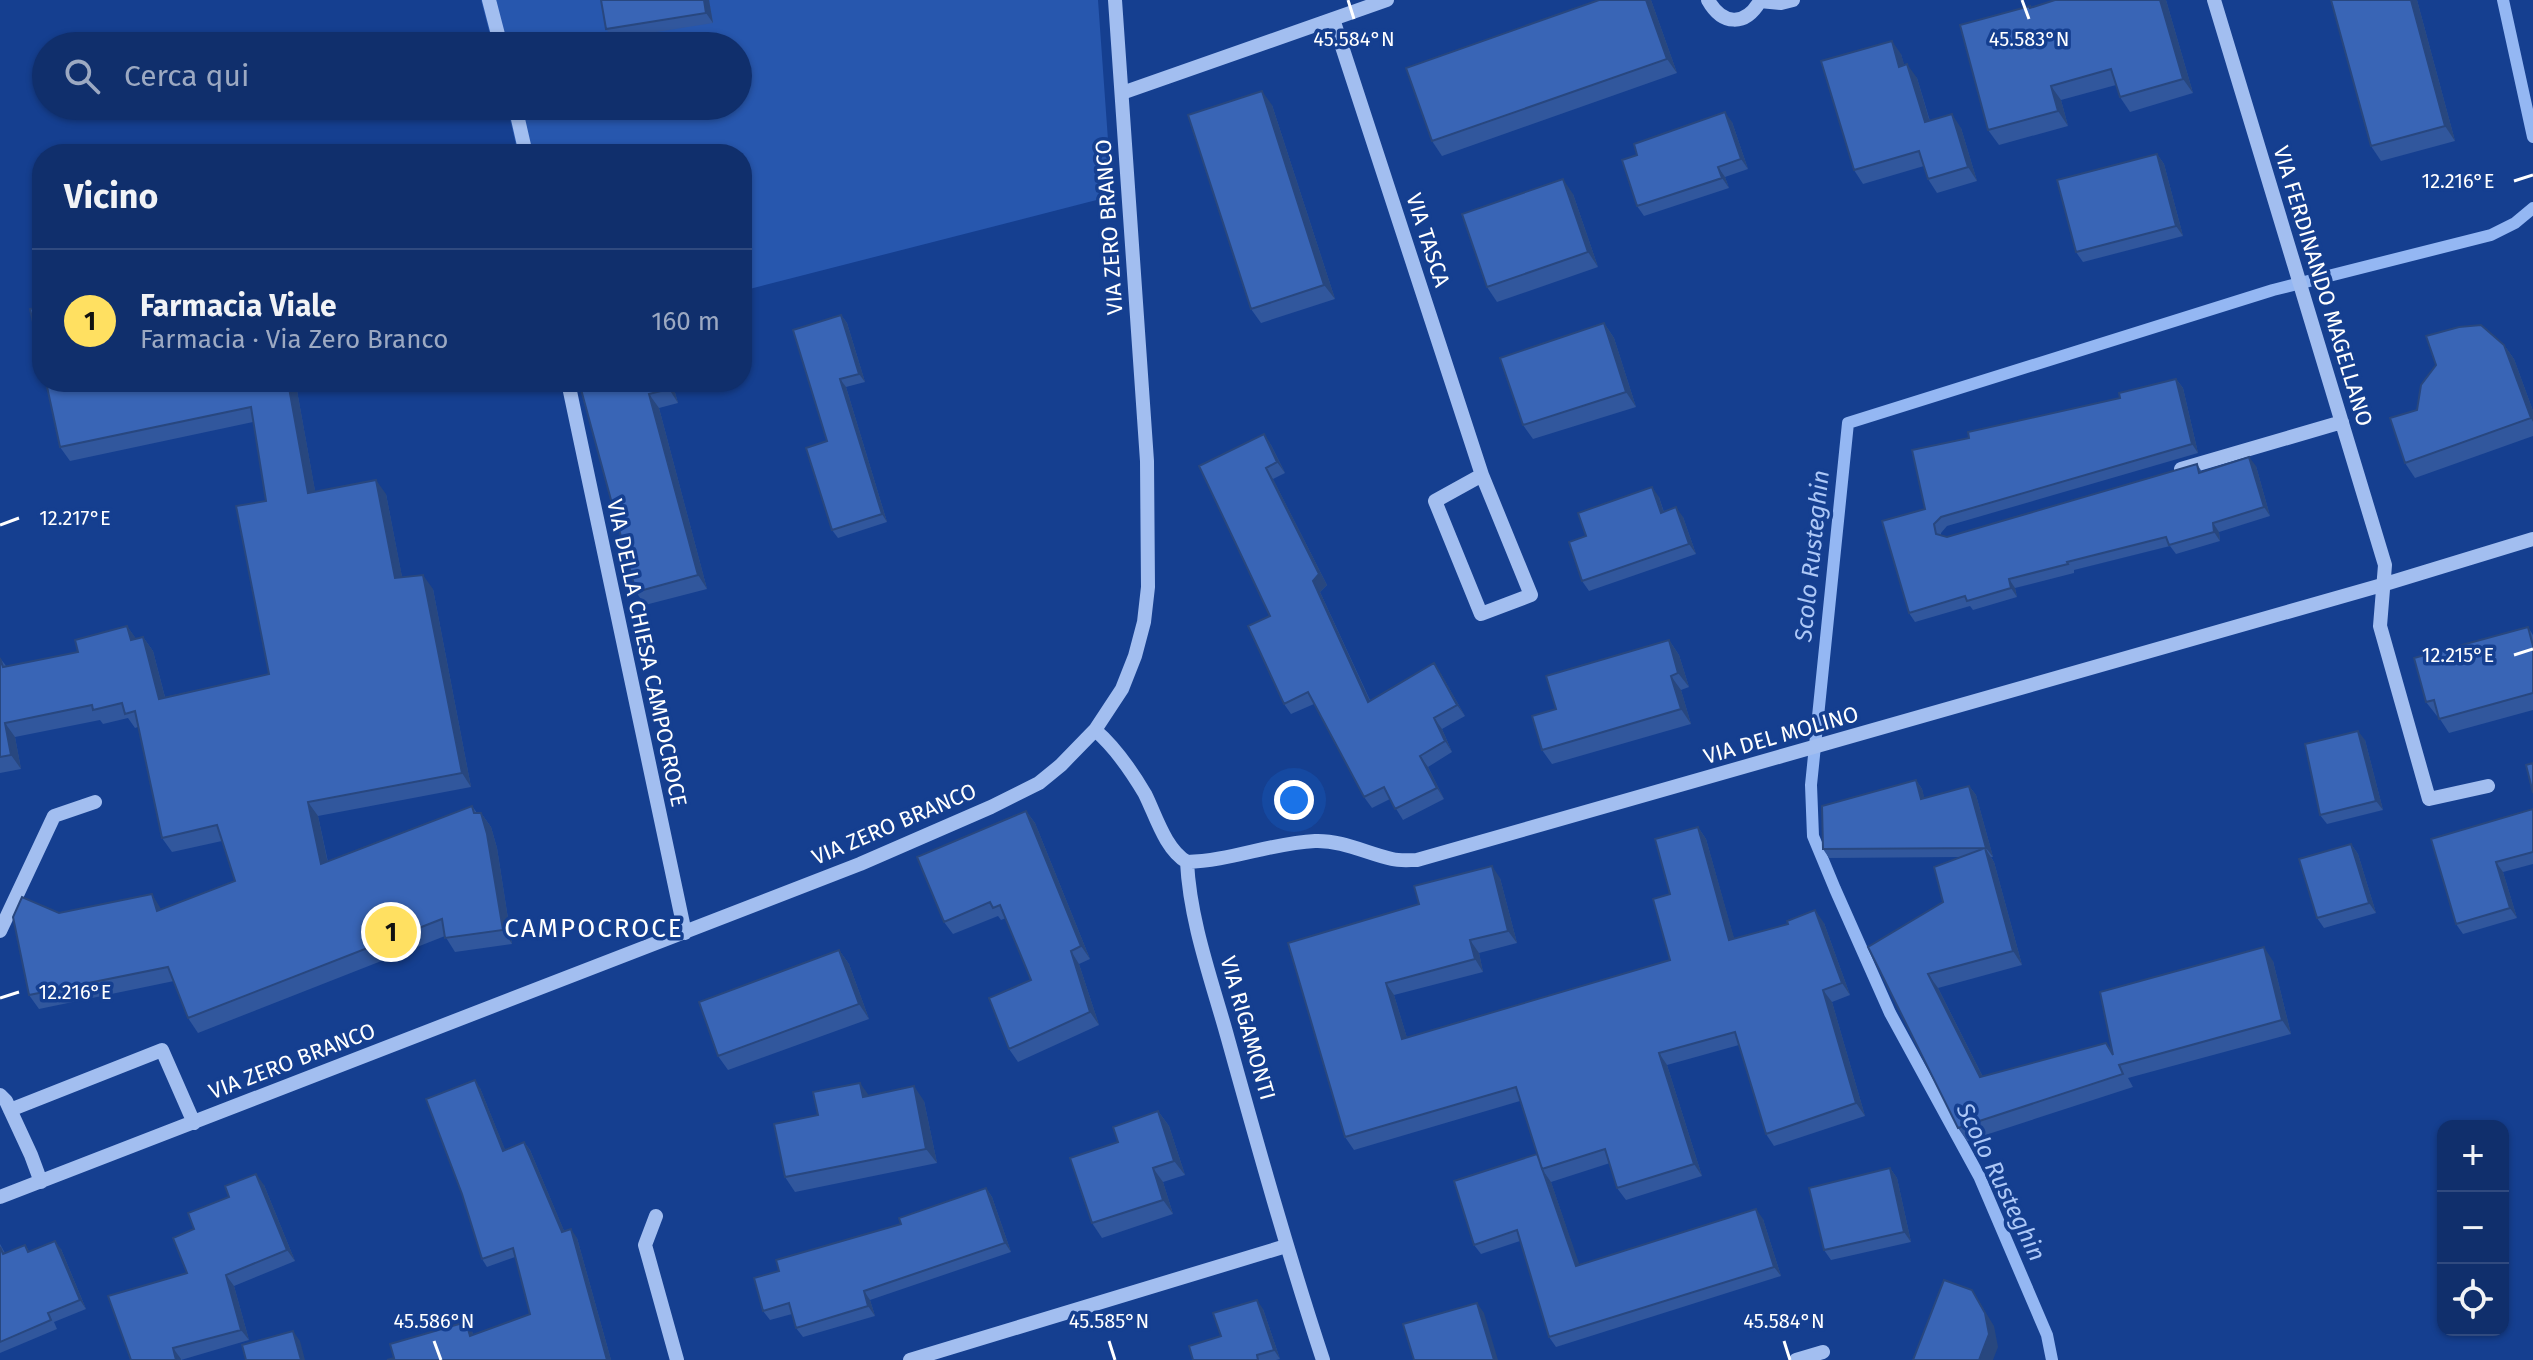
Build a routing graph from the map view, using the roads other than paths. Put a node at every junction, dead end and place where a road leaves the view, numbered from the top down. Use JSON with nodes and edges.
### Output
{"nodes":[{"id":1,"x":489,"y":0,"type":"edge"},
{"id":2,"x":1115,"y":0,"type":"edge"},
{"id":3,"x":1387,"y":0,"type":"edge"},
{"id":4,"x":1708,"y":0,"type":"edge"},
{"id":5,"x":1793,"y":0,"type":"edge"},
{"id":6,"x":2214,"y":0,"type":"edge"},
{"id":7,"x":1760,"y":1,"type":"edge"},
{"id":8,"x":1333,"y":19,"type":"junction"},
{"id":9,"x":497,"y":32,"type":"edge"},
{"id":10,"x":1122,"y":93,"type":"junction"},
{"id":11,"x":518,"y":120,"type":"edge"},
{"id":12,"x":524,"y":144,"type":"edge"},
{"id":13,"x":570,"y":392,"type":"edge"},
{"id":14,"x":2342,"y":422,"type":"junction"},
{"id":15,"x":1482,"y":475,"type":"junction"},
{"id":16,"x":2161,"y":475,"type":"edge"},
{"id":17,"x":2533,"y":539,"type":"edge"},
{"id":18,"x":2382,"y":585,"type":"junction"},
{"id":19,"x":1095,"y":730,"type":"junction"},
{"id":20,"x":2488,"y":786,"type":"dead end"},
{"id":21,"x":95,"y":802,"type":"dead end"},
{"id":22,"x":1187,"y":862,"type":"junction"},
{"id":23,"x":0,"y":931,"type":"edge"},
{"id":24,"x":685,"y":933,"type":"junction"},
{"id":25,"x":0,"y":1095,"type":"edge"},
{"id":26,"x":10,"y":1110,"type":"junction"},
{"id":27,"x":194,"y":1123,"type":"junction"},
{"id":28,"x":41,"y":1182,"type":"junction"},
{"id":29,"x":0,"y":1197,"type":"edge"},
{"id":30,"x":656,"y":1216,"type":"dead end"},
{"id":31,"x":1286,"y":1246,"type":"junction"},
{"id":32,"x":1823,"y":1352,"type":"dead end"},
{"id":33,"x":677,"y":1360,"type":"edge"},
{"id":34,"x":910,"y":1360,"type":"edge"},
{"id":35,"x":1323,"y":1360,"type":"edge"},
{"id":36,"x":1796,"y":1360,"type":"edge"}],
"edges":[{"from":1,"to":9,"type":"street"},
{"from":2,"to":10,"type":"street","name":"VIA ZERO BRANCO"},
{"from":3,"to":8,"type":"street"},
{"from":4,"to":7,"type":"street"},
{"from":5,"to":7,"type":"street"},
{"from":6,"to":14,"type":"street","name":"VIA FERDINANDO MAGELLANO"},
{"from":8,"to":10,"type":"street"},
{"from":8,"to":15,"type":"street","name":"VIA TASCA"},
{"from":10,"to":19,"type":"street","name":"VIA ZERO BRANCO"},
{"from":11,"to":12,"type":"street"},
{"from":13,"to":24,"type":"street","name":"VIA DELLA CHIESA CAMPOCROCE"},
{"from":14,"to":16,"type":"street"},
{"from":14,"to":18,"type":"street","name":"VIA FERDINANDO MAGELLANO"},
{"from":15,"to":15,"type":"street","name":"VIA TASCA"},
{"from":17,"to":18,"type":"street","name":"VIA DEL MOLINO"},
{"from":18,"to":20,"type":"street"},
{"from":18,"to":22,"type":"street","name":"VIA DEL MOLINO"},
{"from":19,"to":22,"type":"street"},
{"from":19,"to":24,"type":"street","name":"VIA ZERO BRANCO"},
{"from":21,"to":23,"type":"street"},
{"from":22,"to":31,"type":"street","name":"VIA RIGAMONTI"},
{"from":24,"to":27,"type":"street","name":"VIA ZERO BRANCO"},
{"from":25,"to":26,"type":"street"},
{"from":26,"to":27,"type":"street"},
{"from":26,"to":28,"type":"street"},
{"from":27,"to":28,"type":"street","name":"VIA ZERO BRANCO"},
{"from":28,"to":29,"type":"street","name":"VIA ZERO BRANCO"},
{"from":30,"to":33,"type":"street"},
{"from":31,"to":34,"type":"street"},
{"from":31,"to":35,"type":"street","name":"VIA RIGAMONTI"},
{"from":32,"to":36,"type":"street"}]}
